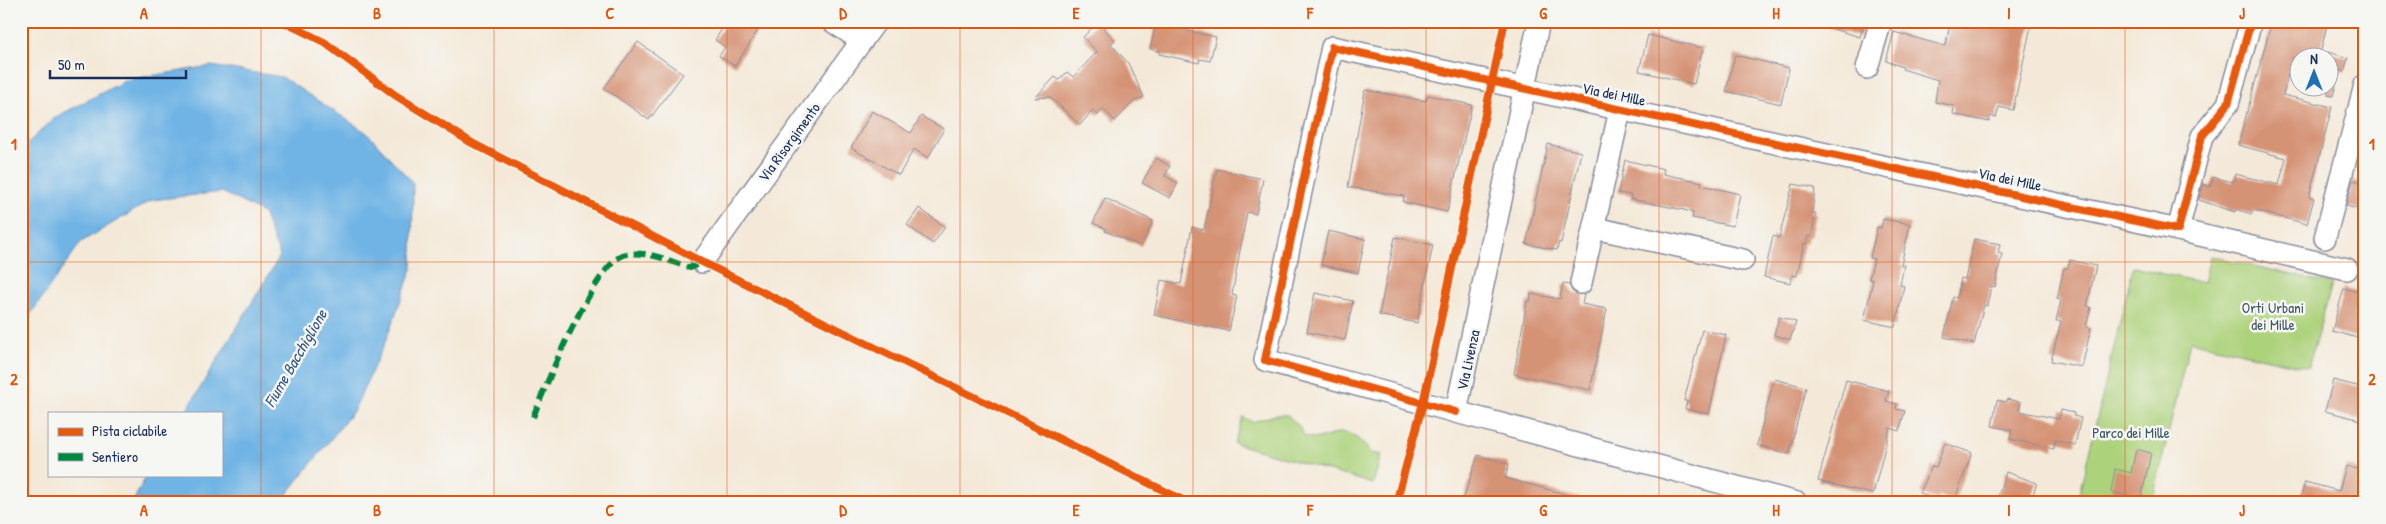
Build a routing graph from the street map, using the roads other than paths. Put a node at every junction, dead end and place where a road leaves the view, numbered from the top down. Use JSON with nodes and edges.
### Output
{"nodes":[{"id":1,"x":832,"y":21,"type":"edge"},
{"id":2,"x":876,"y":21,"type":"edge"},
{"id":3,"x":1540,"y":21,"type":"edge"},
{"id":4,"x":1881,"y":21,"type":"edge"},
{"id":5,"x":2251,"y":21,"type":"edge"},
{"id":6,"x":862,"y":41,"type":"junction"},
{"id":7,"x":1867,"y":68,"type":"dead end"},
{"id":8,"x":2365,"y":84,"type":"edge"},
{"id":9,"x":1525,"y":90,"type":"junction"},
{"id":10,"x":1620,"y":110,"type":"junction"},
{"id":11,"x":1594,"y":228,"type":"junction"},
{"id":12,"x":2178,"y":230,"type":"junction"},
{"id":13,"x":2325,"y":238,"type":"dead end"},
{"id":14,"x":1743,"y":260,"type":"dead end"},
{"id":15,"x":702,"y":262,"type":"dead end"},
{"id":16,"x":2347,"y":269,"type":"dead end"},
{"id":17,"x":1581,"y":283,"type":"dead end"},
{"id":18,"x":1456,"y":412,"type":"junction"},
{"id":19,"x":1797,"y":503,"type":"edge"}],
"edges":[{"from":1,"to":6,"type":"street"},
{"from":2,"to":6,"type":"street","name":"Via Risorgimento"},
{"from":3,"to":9,"type":"street","name":"Via Livenza"},
{"from":4,"to":7,"type":"street"},
{"from":5,"to":12,"type":"street"},
{"from":6,"to":15,"type":"street","name":"Via Risorgimento"},
{"from":8,"to":13,"type":"street"},
{"from":9,"to":10,"type":"street","name":"Via dei Mille"},
{"from":9,"to":18,"type":"street","name":"Via Livenza"},
{"from":9,"to":18,"type":"street","name":"Via dei Mille"},
{"from":10,"to":11,"type":"street"},
{"from":10,"to":12,"type":"street","name":"Via dei Mille"},
{"from":11,"to":14,"type":"street"},
{"from":11,"to":17,"type":"street"},
{"from":12,"to":16,"type":"street","name":"Via dei Mille"},
{"from":18,"to":19,"type":"street"}]}
